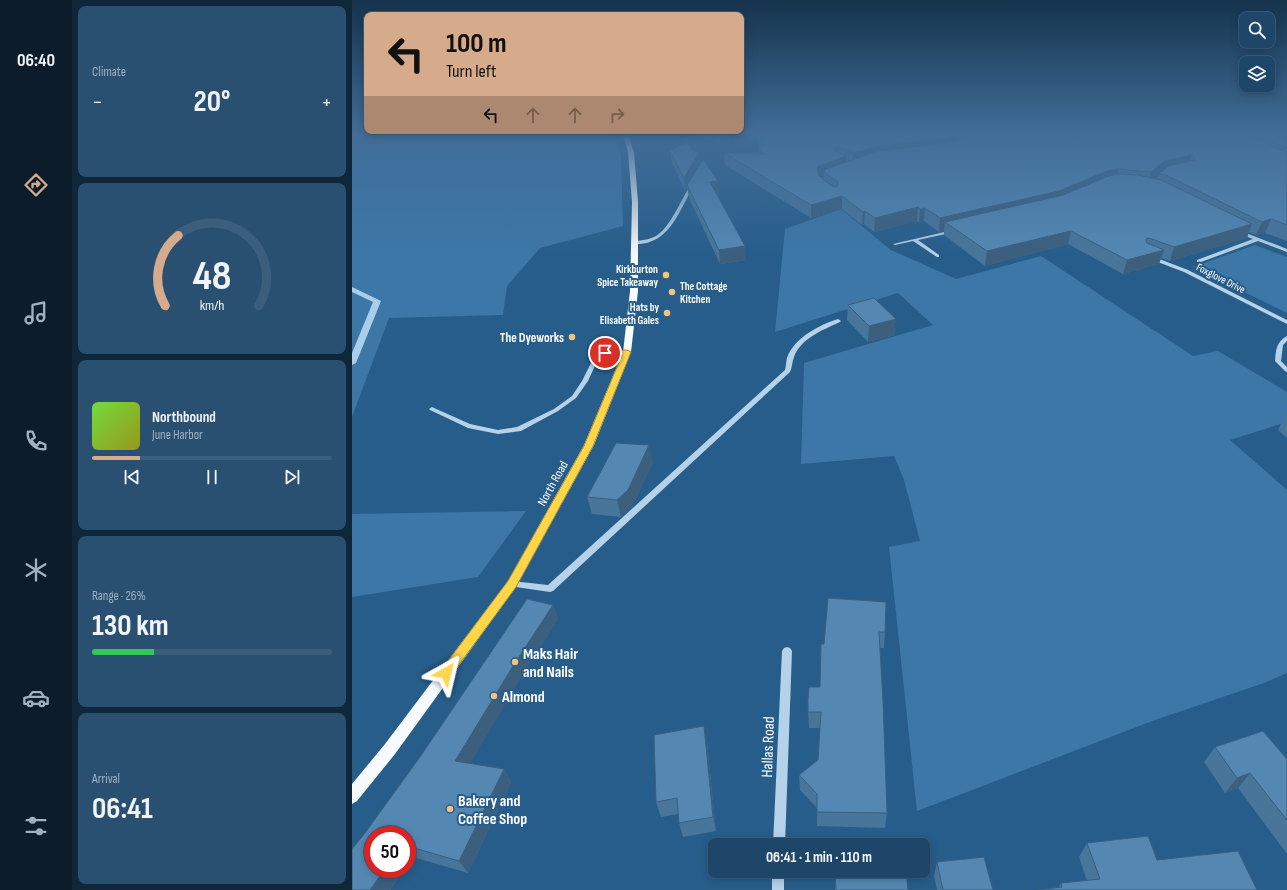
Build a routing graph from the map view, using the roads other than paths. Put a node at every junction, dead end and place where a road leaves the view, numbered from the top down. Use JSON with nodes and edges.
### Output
{"nodes":[{"id":1,"x":632,"y":174,"type":"edge"},
{"id":2,"x":695,"y":180,"type":"edge"},
{"id":3,"x":959,"y":229,"type":"edge"},
{"id":4,"x":1236,"y":230,"type":"edge"},
{"id":5,"x":914,"y":240,"type":"junction"},
{"id":6,"x":1256,"y":240,"type":"junction"},
{"id":7,"x":634,"y":243,"type":"junction"},
{"id":8,"x":895,"y":244,"type":"dead end"},
{"id":9,"x":1287,"y":251,"type":"edge"},
{"id":10,"x":1145,"y":255,"type":"edge"},
{"id":11,"x":937,"y":256,"type":"dead end"},
{"id":12,"x":1199,"y":261,"type":"dead end"},
{"id":13,"x":838,"y":321,"type":"dead end"},
{"id":14,"x":1287,"y":322,"type":"edge"},
{"id":15,"x":1287,"y":338,"type":"edge"},
{"id":16,"x":627,"y":352,"type":"junction"},
{"id":17,"x":1287,"y":370,"type":"edge"},
{"id":18,"x":432,"y":409,"type":"dead end"},
{"id":19,"x":512,"y":584,"type":"junction"},
{"id":20,"x":787,"y":651,"type":"dead end"},
{"id":21,"x":352,"y":796,"type":"edge"},
{"id":22,"x":779,"y":838,"type":"edge"},
{"id":23,"x":778,"y":878,"type":"edge"},
{"id":24,"x":778,"y":890,"type":"edge"}],
"edges":[{"from":1,"to":7,"type":"main road","name":"North Road"},
{"from":2,"to":7,"type":"street"},
{"from":3,"to":5,"type":"street"},
{"from":4,"to":6,"type":"street"},
{"from":5,"to":8,"type":"street"},
{"from":5,"to":11,"type":"street"},
{"from":6,"to":9,"type":"street"},
{"from":6,"to":12,"type":"street"},
{"from":7,"to":16,"type":"main road","name":"North Road"},
{"from":10,"to":14,"type":"street","name":"Foxglove Drive"},
{"from":13,"to":19,"type":"street"},
{"from":15,"to":17,"type":"street"},
{"from":16,"to":18,"type":"street"},
{"from":16,"to":19,"type":"main road","name":"North Road"},
{"from":19,"to":21,"type":"main road","name":"North Road"},
{"from":20,"to":22,"type":"street","name":"Hallas Road"},
{"from":23,"to":24,"type":"street"}]}
